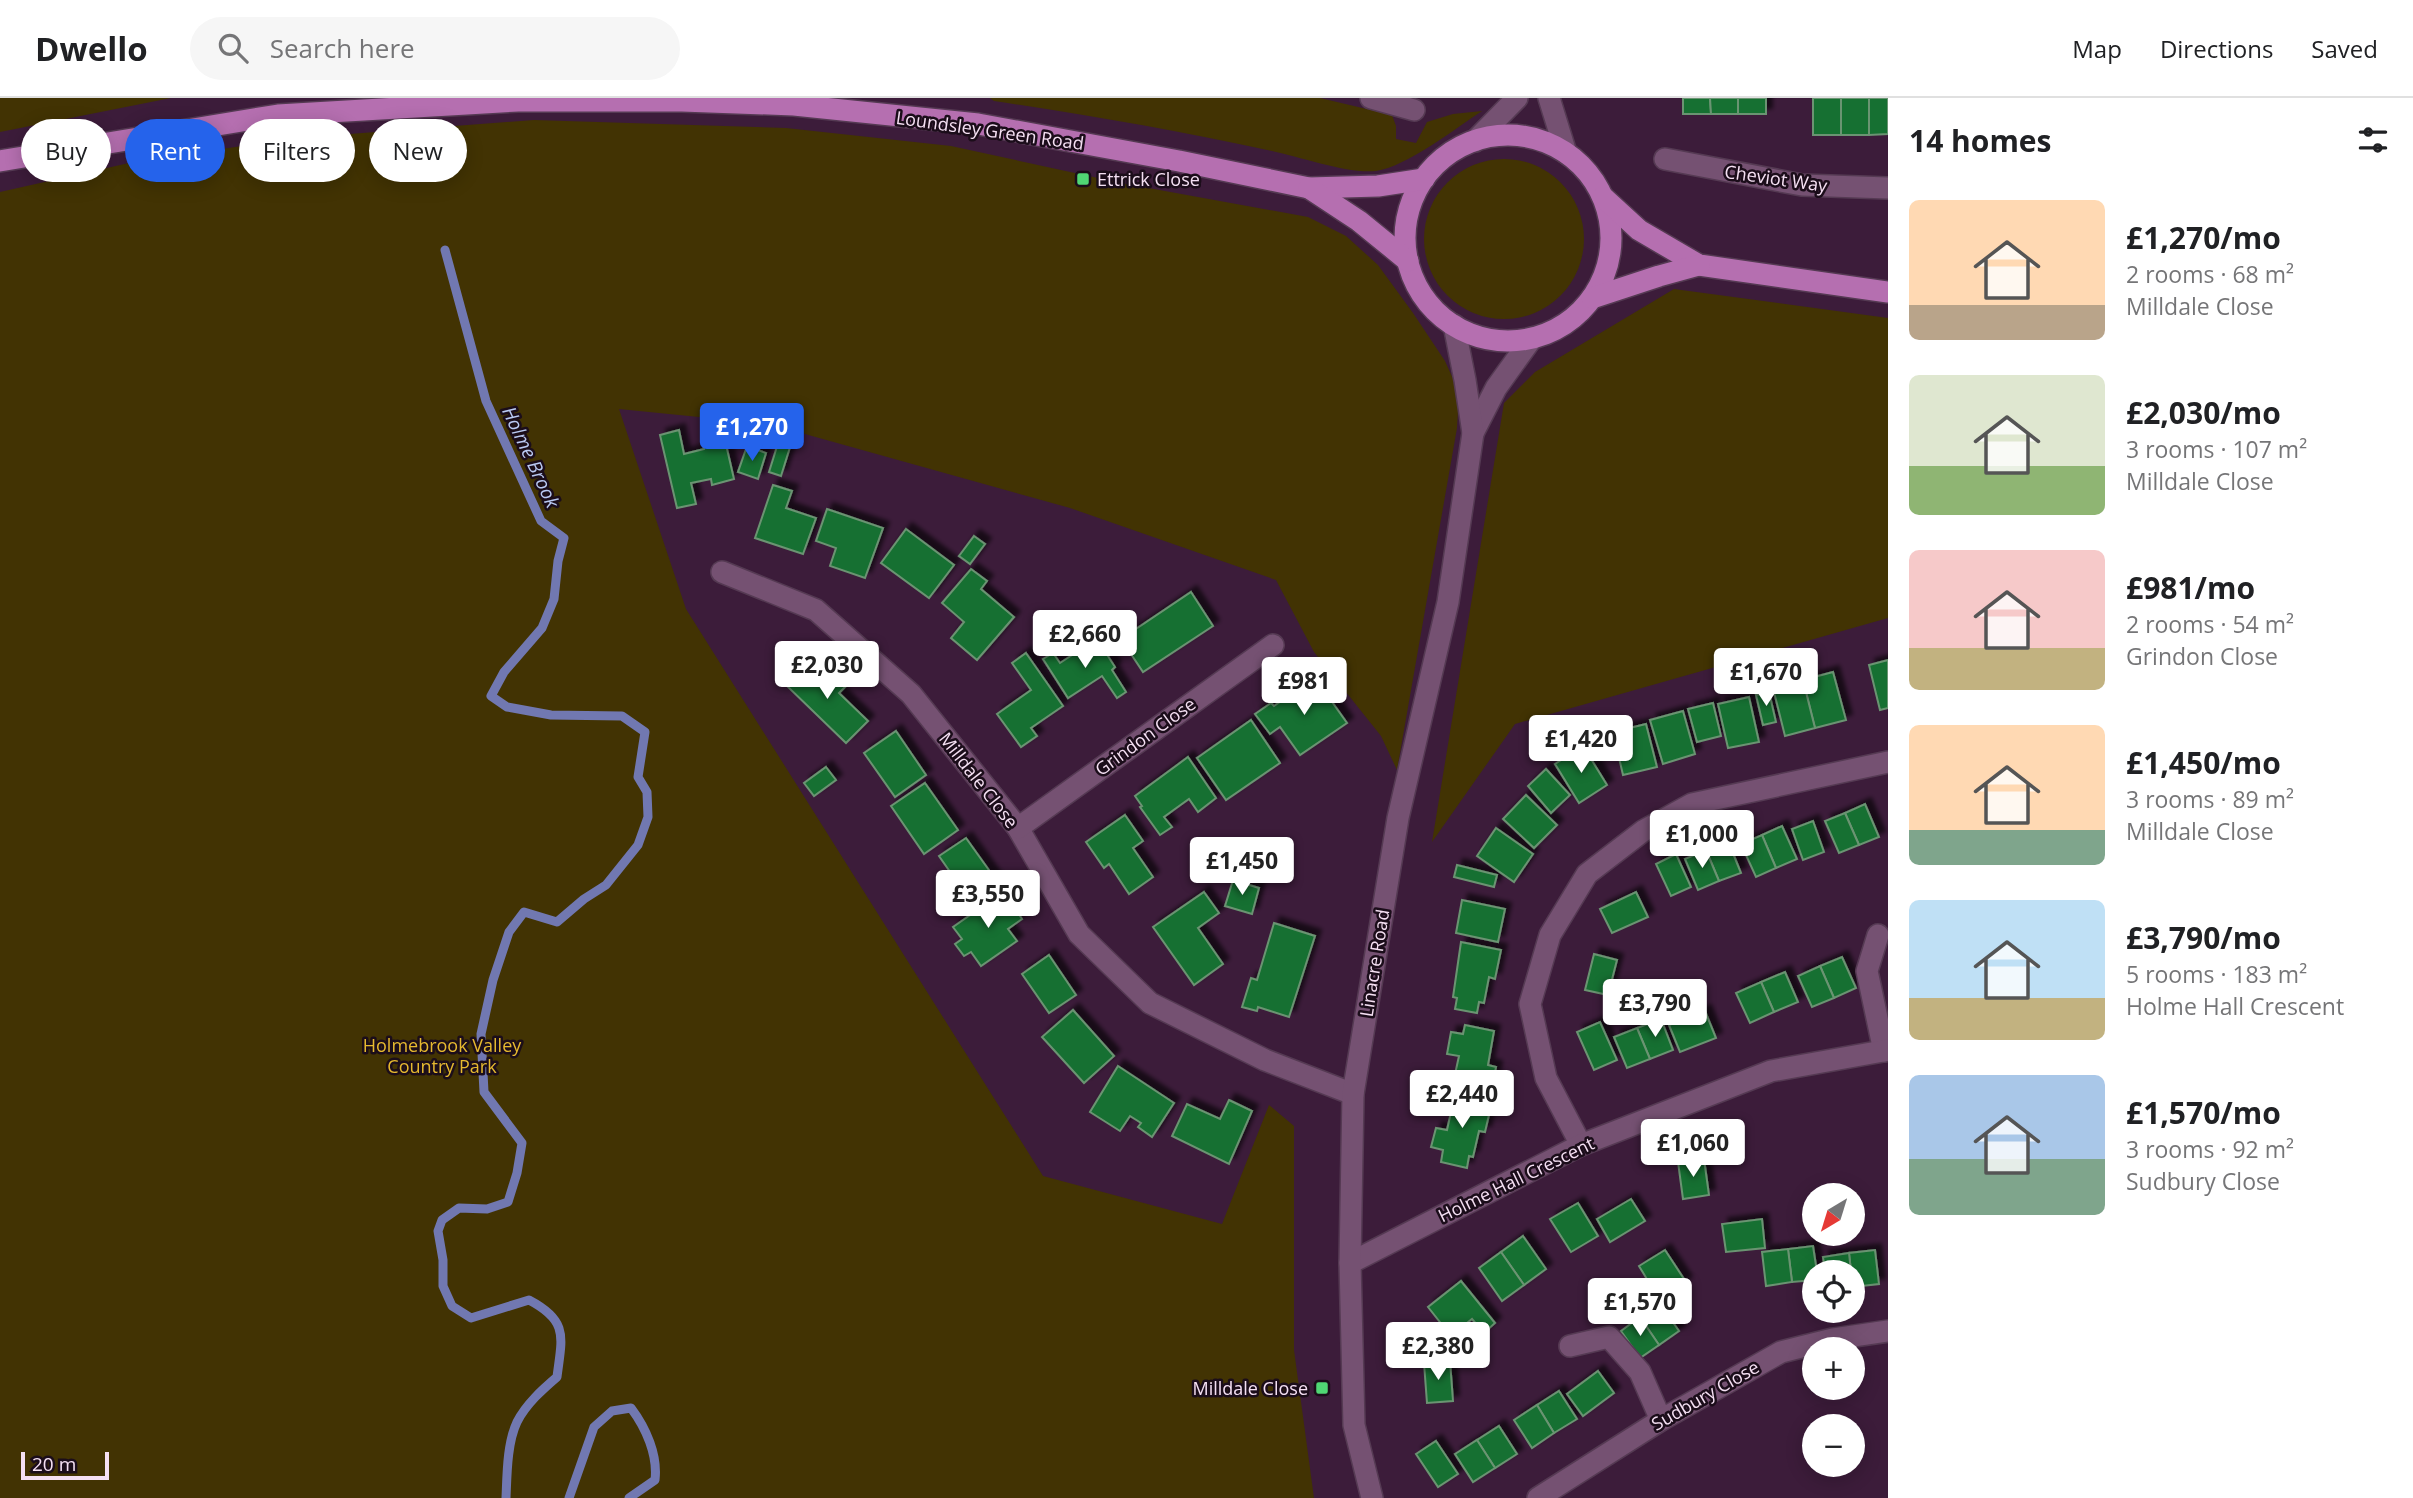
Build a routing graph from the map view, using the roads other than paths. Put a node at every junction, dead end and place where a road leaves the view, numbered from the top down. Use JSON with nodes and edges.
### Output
{"nodes":[{"id":1,"x":1371,"y":98,"type":"edge"},
{"id":2,"x":1517,"y":98,"type":"edge"},
{"id":3,"x":1549,"y":98,"type":"edge"},
{"id":4,"x":1414,"y":110,"type":"dead end"},
{"id":5,"x":1475,"y":141,"type":"junction"},
{"id":6,"x":1566,"y":153,"type":"junction"},
{"id":7,"x":1665,"y":159,"type":"dead end"},
{"id":8,"x":0,"y":161,"type":"edge"},
{"id":9,"x":1424,"y":179,"type":"junction"},
{"id":10,"x":1309,"y":188,"type":"junction"},
{"id":11,"x":1888,"y":188,"type":"edge"},
{"id":12,"x":1602,"y":195,"type":"junction"},
{"id":13,"x":1408,"y":261,"type":"junction"},
{"id":14,"x":1699,"y":265,"type":"junction"},
{"id":15,"x":1888,"y":292,"type":"edge"},
{"id":16,"x":1592,"y":298,"type":"junction"},
{"id":17,"x":1454,"y":326,"type":"junction"},
{"id":18,"x":1532,"y":338,"type":"junction"},
{"id":19,"x":1473,"y":433,"type":"junction"},
{"id":20,"x":722,"y":572,"type":"dead end"},
{"id":21,"x":1273,"y":645,"type":"dead end"},
{"id":22,"x":1888,"y":762,"type":"edge"},
{"id":23,"x":1018,"y":828,"type":"junction"},
{"id":24,"x":1878,"y":935,"type":"dead end"},
{"id":25,"x":1886,"y":1051,"type":"edge"},
{"id":26,"x":1353,"y":1094,"type":"junction"},
{"id":27,"x":1581,"y":1145,"type":"junction"},
{"id":28,"x":1350,"y":1263,"type":"junction"},
{"id":29,"x":1888,"y":1331,"type":"edge"},
{"id":30,"x":1570,"y":1346,"type":"dead end"},
{"id":31,"x":1661,"y":1420,"type":"junction"},
{"id":32,"x":1372,"y":1498,"type":"edge"},
{"id":33,"x":1538,"y":1498,"type":"edge"}],
"edges":[{"from":1,"to":4,"type":"street"},
{"from":2,"to":5,"type":"street"},
{"from":3,"to":6,"type":"street"},
{"from":5,"to":6,"type":"main road"},
{"from":5,"to":9,"type":"main road"},
{"from":6,"to":12,"type":"main road"},
{"from":7,"to":11,"type":"street","name":"Cheviot Way"},
{"from":8,"to":10,"type":"main road","name":"Loundsley Green Road"},
{"from":9,"to":10,"type":"main road","name":"Loundsley Green Road"},
{"from":9,"to":13,"type":"main road"},
{"from":10,"to":13,"type":"main road","name":"Loundsley Green Road"},
{"from":12,"to":14,"type":"main road"},
{"from":12,"to":16,"type":"main road"},
{"from":13,"to":17,"type":"main road"},
{"from":14,"to":15,"type":"main road"},
{"from":14,"to":16,"type":"main road"},
{"from":16,"to":18,"type":"main road"},
{"from":17,"to":18,"type":"main road"},
{"from":17,"to":19,"type":"street","name":"Linacre Road"},
{"from":18,"to":19,"type":"street","name":"Linacre Road"},
{"from":19,"to":26,"type":"street","name":"Linacre Road"},
{"from":20,"to":23,"type":"street","name":"Milldale Close"},
{"from":21,"to":23,"type":"street","name":"Grindon Close"},
{"from":22,"to":27,"type":"street"},
{"from":23,"to":26,"type":"street","name":"Milldale Close"},
{"from":24,"to":25,"type":"street"},
{"from":25,"to":27,"type":"street","name":"Holme Hall Crescent"},
{"from":26,"to":28,"type":"street","name":"Linacre Road"},
{"from":27,"to":28,"type":"street","name":"Holme Hall Crescent"},
{"from":28,"to":32,"type":"street","name":"Linacre Road"},
{"from":29,"to":31,"type":"street","name":"Sudbury Close"},
{"from":30,"to":31,"type":"street"},
{"from":31,"to":33,"type":"street","name":"Sudbury Close"}]}
